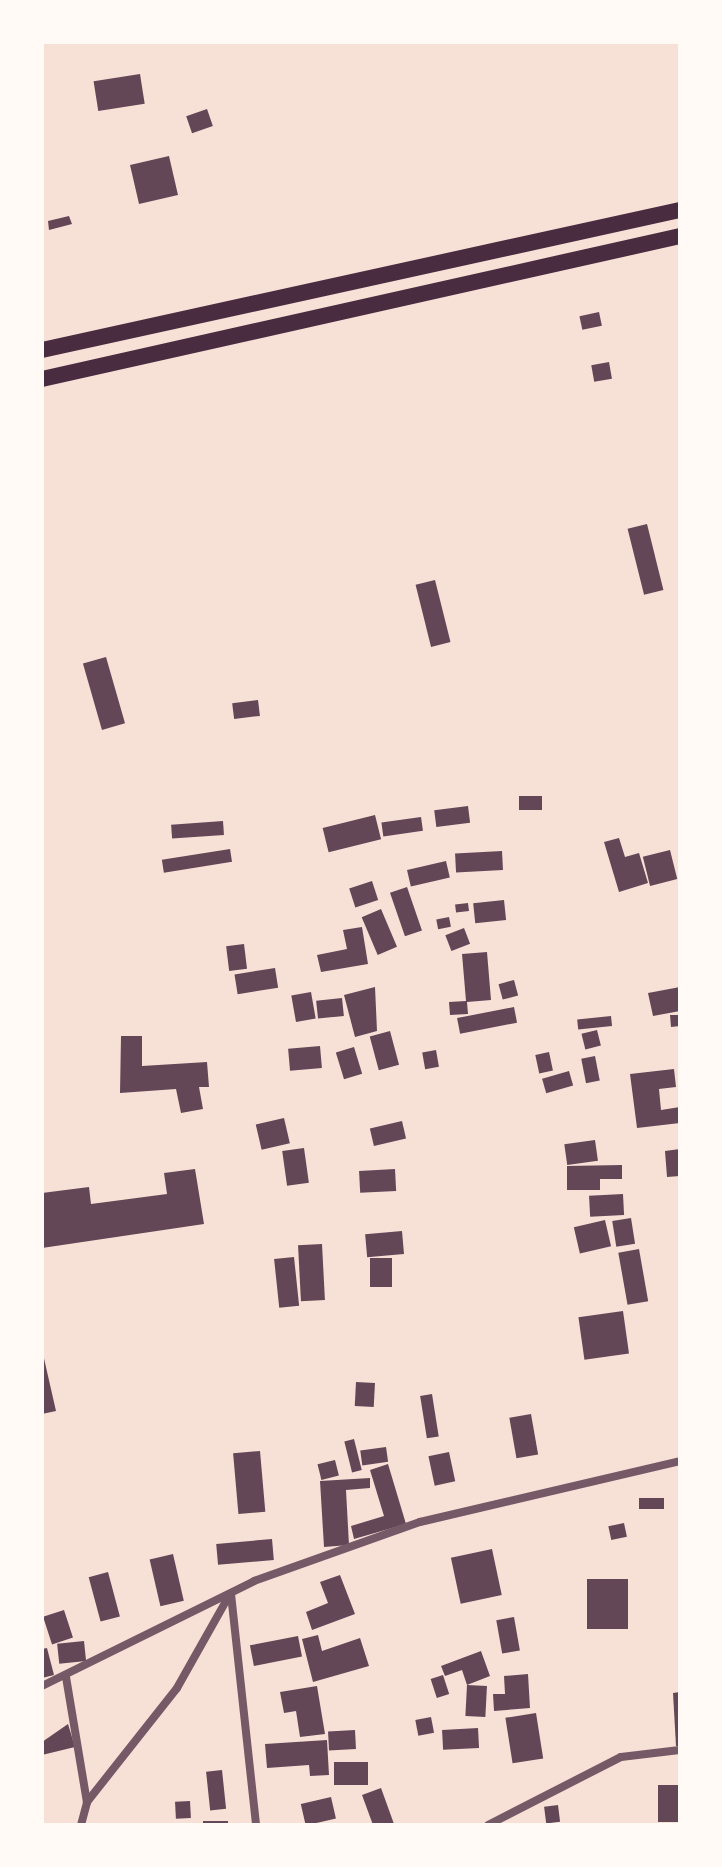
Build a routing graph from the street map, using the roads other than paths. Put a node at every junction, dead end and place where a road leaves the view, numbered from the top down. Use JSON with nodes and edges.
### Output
{"nodes":[{"id":1,"x":680,"y":210,"type":"edge"},
{"id":2,"x":680,"y":236,"type":"edge"},
{"id":3,"x":42,"y":350,"type":"edge"},
{"id":4,"x":42,"y":379,"type":"edge"},
{"id":5,"x":680,"y":1461,"type":"edge"},
{"id":6,"x":231,"y":1593,"type":"junction"},
{"id":7,"x":66,"y":1677,"type":"junction"},
{"id":8,"x":42,"y":1686,"type":"edge"},
{"id":9,"x":680,"y":1750,"type":"edge"},
{"id":10,"x":87,"y":1802,"type":"junction"},
{"id":11,"x":81,"y":1825,"type":"edge"},
{"id":12,"x":256,"y":1825,"type":"edge"},
{"id":13,"x":488,"y":1825,"type":"edge"}],
"edges":[{"from":1,"to":3,"type":"main road"},
{"from":2,"to":4,"type":"main road"},
{"from":5,"to":6,"type":"street"},
{"from":6,"to":7,"type":"street"},
{"from":6,"to":10,"type":"street"},
{"from":6,"to":12,"type":"street"},
{"from":7,"to":8,"type":"street"},
{"from":7,"to":10,"type":"street"},
{"from":9,"to":13,"type":"street"},
{"from":10,"to":11,"type":"street"}]}
